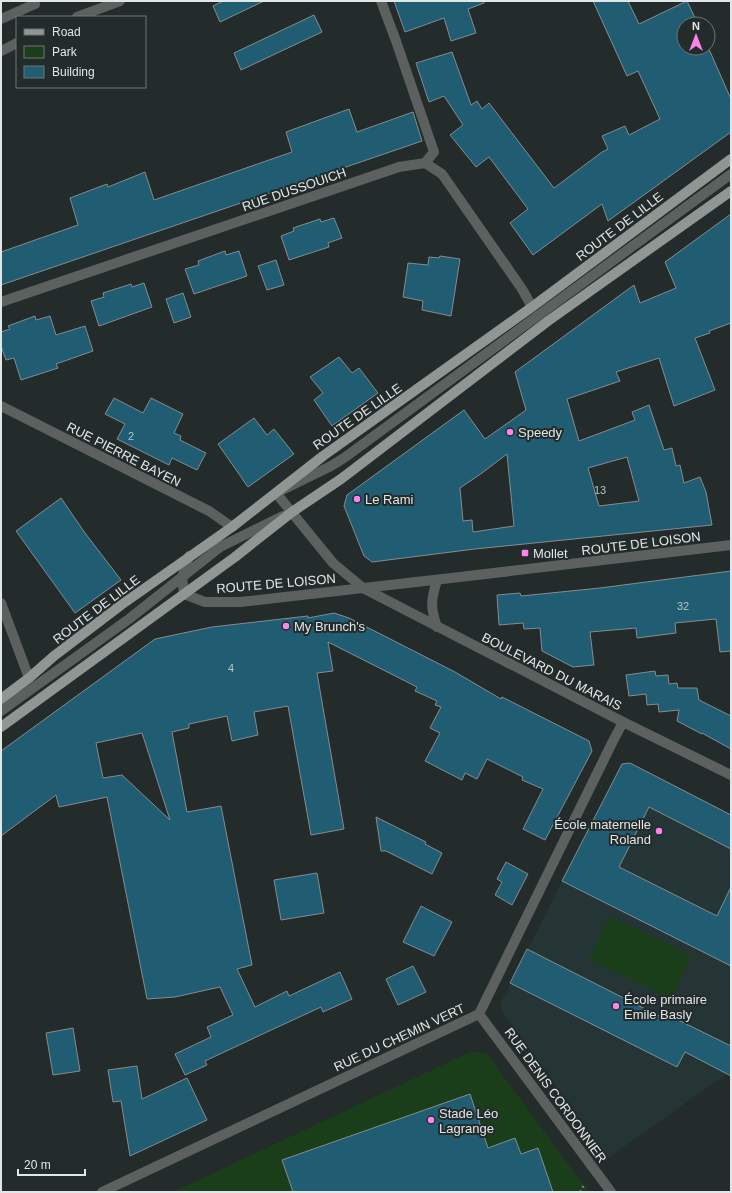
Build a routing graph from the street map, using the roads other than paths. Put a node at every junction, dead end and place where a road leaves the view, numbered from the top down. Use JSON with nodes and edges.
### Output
{"nodes":[{"id":1,"x":34,"y":1,"type":"edge"},
{"id":2,"x":120,"y":1,"type":"edge"},
{"id":3,"x":381,"y":1,"type":"edge"},
{"id":4,"x":80,"y":16,"type":"edge"},
{"id":5,"x":1,"y":19,"type":"edge"},
{"id":6,"x":16,"y":44,"type":"edge"},
{"id":7,"x":1,"y":51,"type":"edge"},
{"id":8,"x":731,"y":159,"type":"edge"},
{"id":9,"x":425,"y":163,"type":"junction"},
{"id":10,"x":731,"y":174,"type":"edge"},
{"id":11,"x":731,"y":191,"type":"edge"},
{"id":12,"x":1,"y":302,"type":"edge"},
{"id":13,"x":532,"y":307,"type":"junction"},
{"id":14,"x":1,"y":406,"type":"edge"},
{"id":15,"x":276,"y":493,"type":"junction"},
{"id":16,"x":292,"y":512,"type":"junction"},
{"id":17,"x":232,"y":527,"type":"junction"},
{"id":18,"x":731,"y":545,"type":"edge"},
{"id":19,"x":189,"y":556,"type":"junction"},
{"id":20,"x":182,"y":577,"type":"junction"},
{"id":21,"x":436,"y":580,"type":"junction"},
{"id":22,"x":363,"y":588,"type":"junction"},
{"id":23,"x":184,"y":594,"type":"junction"},
{"id":24,"x":1,"y":603,"type":"edge"},
{"id":25,"x":437,"y":627,"type":"junction"},
{"id":26,"x":29,"y":678,"type":"junction"},
{"id":27,"x":1,"y":698,"type":"edge"},
{"id":28,"x":1,"y":711,"type":"edge"},
{"id":29,"x":623,"y":722,"type":"junction"},
{"id":30,"x":1,"y":727,"type":"edge"},
{"id":31,"x":731,"y":775,"type":"edge"},
{"id":32,"x":479,"y":1014,"type":"junction"},
{"id":33,"x":102,"y":1192,"type":"edge"},
{"id":34,"x":611,"y":1192,"type":"edge"}],
"edges":[{"from":1,"to":5,"type":"street"},
{"from":2,"to":4,"type":"street"},
{"from":3,"to":9,"type":"street"},
{"from":6,"to":7,"type":"street"},
{"from":8,"to":13,"type":"main road","name":"ROUTE DE LILLE"},
{"from":9,"to":12,"type":"street","name":"RUE DUSSOUICH"},
{"from":9,"to":13,"type":"street"},
{"from":10,"to":15,"type":"street"},
{"from":11,"to":16,"type":"main road"},
{"from":13,"to":15,"type":"main road","name":"ROUTE DE LILLE"},
{"from":14,"to":17,"type":"street","name":"RUE PIERRE BAYEN"},
{"from":15,"to":16,"type":"street","name":"ROUTE DE LOISON"},
{"from":15,"to":17,"type":"main road","name":"ROUTE DE LILLE"},
{"from":16,"to":20,"type":"street"},
{"from":16,"to":22,"type":"street","name":"ROUTE DE LOISON"},
{"from":16,"to":23,"type":"main road"},
{"from":17,"to":19,"type":"main road","name":"ROUTE DE LILLE"},
{"from":18,"to":21,"type":"street","name":"ROUTE DE LOISON"},
{"from":19,"to":20,"type":"street"},
{"from":19,"to":26,"type":"main road","name":"ROUTE DE LILLE"},
{"from":20,"to":23,"type":"street"},
{"from":20,"to":28,"type":"street"},
{"from":21,"to":22,"type":"street","name":"ROUTE DE LOISON"},
{"from":21,"to":25,"type":"street"},
{"from":22,"to":23,"type":"street","name":"ROUTE DE LOISON"},
{"from":22,"to":25,"type":"street","name":"BOULEVARD DU MARAIS"},
{"from":23,"to":30,"type":"main road"},
{"from":24,"to":26,"type":"street"},
{"from":25,"to":29,"type":"street","name":"BOULEVARD DU MARAIS"},
{"from":26,"to":27,"type":"main road","name":"ROUTE DE LILLE"},
{"from":29,"to":31,"type":"street","name":"BOULEVARD DU MARAIS"},
{"from":29,"to":32,"type":"street","name":"RUE DU CHEMIN VERT"},
{"from":32,"to":33,"type":"street","name":"RUE DU CHEMIN VERT"},
{"from":32,"to":34,"type":"street","name":"RUE DENIS CORDONNIER"}]}
